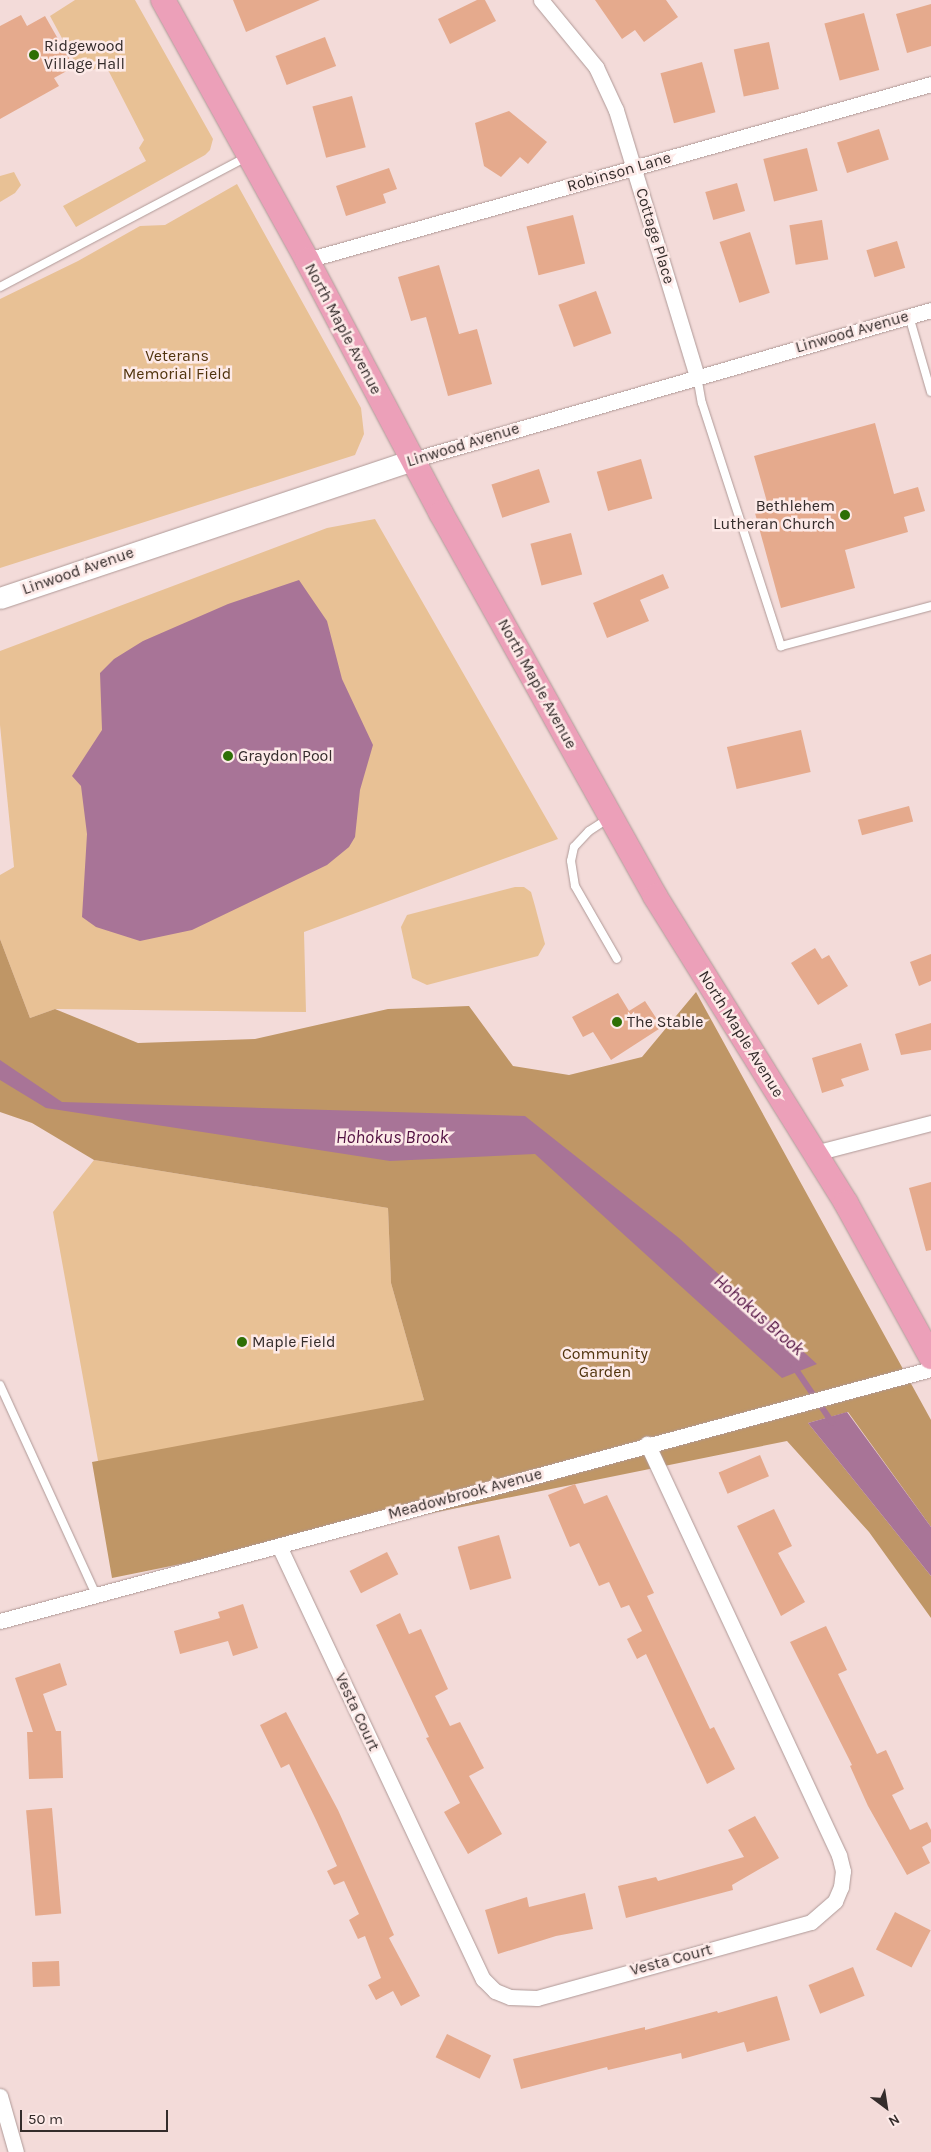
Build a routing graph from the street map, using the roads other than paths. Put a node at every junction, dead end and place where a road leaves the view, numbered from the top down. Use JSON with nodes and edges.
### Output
{"nodes":[{"id":1,"x":163,"y":0,"type":"edge"},
{"id":2,"x":541,"y":0,"type":"edge"},
{"id":3,"x":931,"y":84,"type":"edge"},
{"id":4,"x":247,"y":157,"type":"junction"},
{"id":5,"x":634,"y":168,"type":"junction"},
{"id":6,"x":307,"y":260,"type":"junction"},
{"id":7,"x":0,"y":287,"type":"edge"},
{"id":8,"x":931,"y":310,"type":"edge"},
{"id":9,"x":909,"y":316,"type":"junction"},
{"id":10,"x":697,"y":376,"type":"junction"},
{"id":11,"x":931,"y":392,"type":"edge"},
{"id":12,"x":412,"y":460,"type":"junction"},
{"id":13,"x":0,"y":598,"type":"edge"},
{"id":14,"x":931,"y":606,"type":"edge"},
{"id":15,"x":611,"y":817,"type":"junction"},
{"id":16,"x":617,"y":959,"type":"dead end"},
{"id":17,"x":931,"y":1123,"type":"edge"},
{"id":18,"x":815,"y":1153,"type":"junction"},
{"id":19,"x":931,"y":1357,"type":"edge"},
{"id":20,"x":931,"y":1368,"type":"edge"},
{"id":21,"x":0,"y":1385,"type":"edge"},
{"id":22,"x":648,"y":1444,"type":"junction"},
{"id":23,"x":278,"y":1546,"type":"junction"},
{"id":24,"x":96,"y":1595,"type":"junction"},
{"id":25,"x":0,"y":1622,"type":"edge"},
{"id":26,"x":0,"y":2096,"type":"edge"},
{"id":27,"x":16,"y":2152,"type":"edge"}],
"edges":[{"from":1,"to":4,"type":"main road","name":"North Maple Avenue"},
{"from":2,"to":5,"type":"street","name":"Cottage Place"},
{"from":3,"to":5,"type":"street","name":"Robinson Lane"},
{"from":4,"to":6,"type":"main road","name":"North Maple Avenue"},
{"from":4,"to":7,"type":"lane"},
{"from":5,"to":6,"type":"street","name":"Robinson Lane"},
{"from":5,"to":10,"type":"street","name":"Cottage Place"},
{"from":6,"to":12,"type":"main road","name":"North Maple Avenue"},
{"from":8,"to":9,"type":"street","name":"Linwood Avenue"},
{"from":9,"to":10,"type":"street","name":"Linwood Avenue"},
{"from":9,"to":11,"type":"lane"},
{"from":10,"to":12,"type":"street","name":"Linwood Avenue"},
{"from":10,"to":14,"type":"lane"},
{"from":12,"to":13,"type":"main road","name":"Linwood Avenue"},
{"from":12,"to":15,"type":"main road","name":"North Maple Avenue"},
{"from":15,"to":16,"type":"lane"},
{"from":15,"to":18,"type":"main road","name":"North Maple Avenue"},
{"from":17,"to":18,"type":"street"},
{"from":18,"to":19,"type":"main road","name":"North Maple Avenue"},
{"from":20,"to":22,"type":"street","name":"Meadowbrook Avenue"},
{"from":21,"to":24,"type":"lane"},
{"from":22,"to":23,"type":"street","name":"Meadowbrook Avenue"},
{"from":22,"to":23,"type":"street","name":"Vesta Court"},
{"from":23,"to":24,"type":"street","name":"Meadowbrook Avenue"},
{"from":24,"to":25,"type":"street","name":"Meadowbrook Avenue"},
{"from":26,"to":27,"type":"street"}]}
